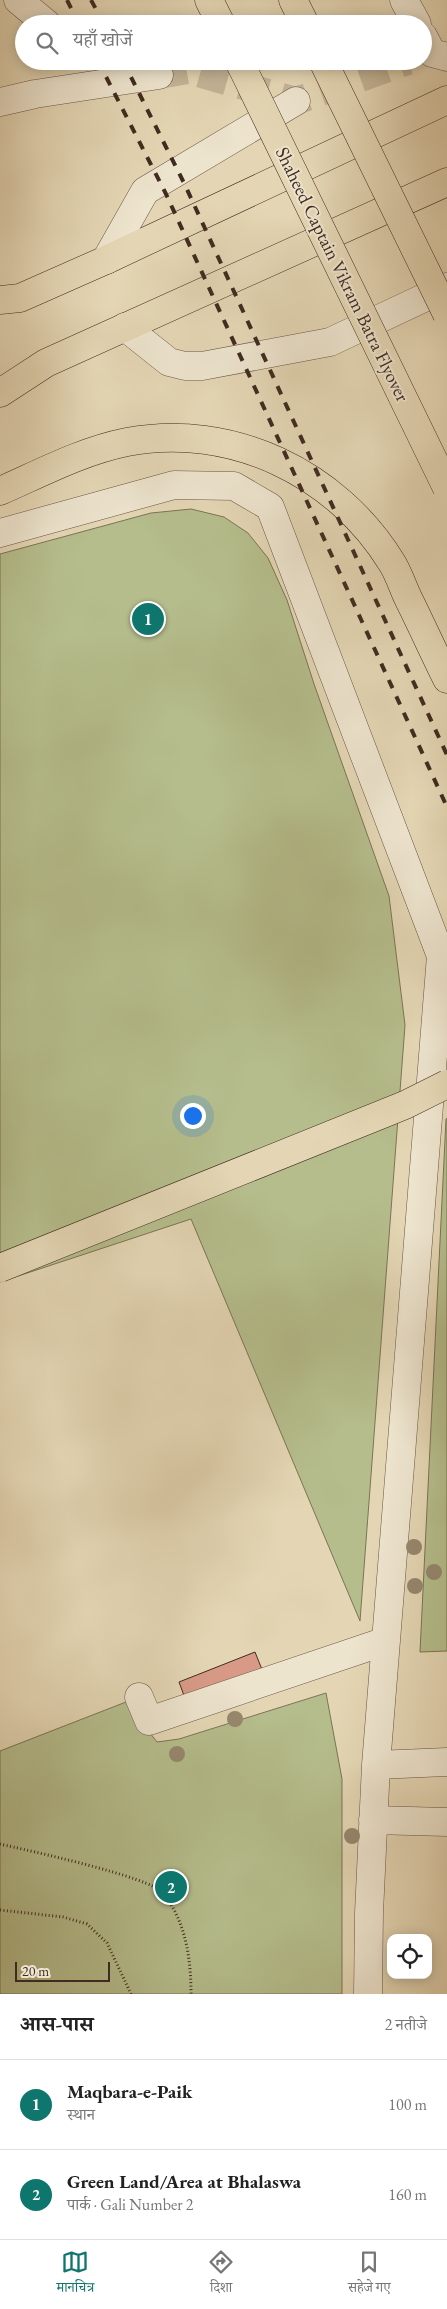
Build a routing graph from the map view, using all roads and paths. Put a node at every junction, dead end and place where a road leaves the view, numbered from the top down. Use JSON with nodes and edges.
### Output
{"nodes":[{"id":1,"x":18,"y":0,"type":"edge"},
{"id":2,"x":209,"y":0,"type":"edge"},
{"id":3,"x":293,"y":0,"type":"edge"},
{"id":4,"x":404,"y":0,"type":"edge"},
{"id":5,"x":36,"y":15,"type":"edge"},
{"id":6,"x":216,"y":15,"type":"edge"},
{"id":7,"x":300,"y":15,"type":"edge"},
{"id":8,"x":412,"y":15,"type":"edge"},
{"id":9,"x":432,"y":52,"type":"edge"},
{"id":10,"x":447,"y":57,"type":"edge"},
{"id":11,"x":144,"y":70,"type":"edge"},
{"id":12,"x":243,"y":70,"type":"edge"},
{"id":13,"x":327,"y":70,"type":"edge"},
{"id":14,"x":447,"y":100,"type":"edge"},
{"id":15,"x":296,"y":101,"type":"dead end"},
{"id":16,"x":0,"y":102,"type":"edge"},
{"id":17,"x":447,"y":182,"type":"edge"},
{"id":18,"x":106,"y":260,"type":"junction"},
{"id":19,"x":447,"y":288,"type":"edge"},
{"id":20,"x":10,"y":299,"type":"edge"},
{"id":21,"x":447,"y":314,"type":"edge"},
{"id":22,"x":125,"y":327,"type":"junction"},
{"id":23,"x":0,"y":393,"type":"edge"},
{"id":24,"x":447,"y":488,"type":"edge"},
{"id":25,"x":0,"y":491,"type":"edge"},
{"id":26,"x":0,"y":534,"type":"edge"},
{"id":27,"x":447,"y":679,"type":"edge"},
{"id":28,"x":444,"y":959,"type":"edge"},
{"id":29,"x":447,"y":1084,"type":"edge"},
{"id":30,"x":0,"y":1268,"type":"edge"},
{"id":31,"x":386,"y":1641,"type":"junction"},
{"id":32,"x":139,"y":1697,"type":"dead end"},
{"id":33,"x":447,"y":1762,"type":"edge"},
{"id":34,"x":376,"y":1765,"type":"junction"},
{"id":35,"x":373,"y":1820,"type":"junction"},
{"id":36,"x":447,"y":1822,"type":"edge"},
{"id":37,"x":0,"y":1844,"type":"edge"},
{"id":38,"x":0,"y":1910,"type":"edge"},
{"id":39,"x":131,"y":1994,"type":"edge"},
{"id":40,"x":191,"y":1994,"type":"edge"},
{"id":41,"x":368,"y":1994,"type":"edge"}],
"edges":[{"from":1,"to":5,"type":"street"},
{"from":2,"to":6,"type":"highway"},
{"from":3,"to":7,"type":"highway"},
{"from":4,"to":8,"type":"street"},
{"from":9,"to":10,"type":"street"},
{"from":11,"to":16,"type":"street"},
{"from":12,"to":24,"type":"highway","name":"Shaheed Captain Vikram Batra Flyover","bridge":true},
{"from":13,"to":21,"type":"highway","bridge":true},
{"from":14,"to":18,"type":"highway"},
{"from":15,"to":18,"type":"street"},
{"from":17,"to":22,"type":"highway"},
{"from":18,"to":20,"type":"highway"},
{"from":19,"to":22,"type":"street"},
{"from":22,"to":23,"type":"highway"},
{"from":25,"to":27,"type":"highway"},
{"from":26,"to":28,"type":"street"},
{"from":28,"to":31,"type":"street"},
{"from":29,"to":30,"type":"highway","bridge":true},
{"from":31,"to":32,"type":"street"},
{"from":31,"to":34,"type":"street"},
{"from":33,"to":34,"type":"street"},
{"from":34,"to":35,"type":"street"},
{"from":35,"to":36,"type":"street"},
{"from":35,"to":41,"type":"street"},
{"from":37,"to":40,"type":"path"},
{"from":38,"to":39,"type":"path"}]}
